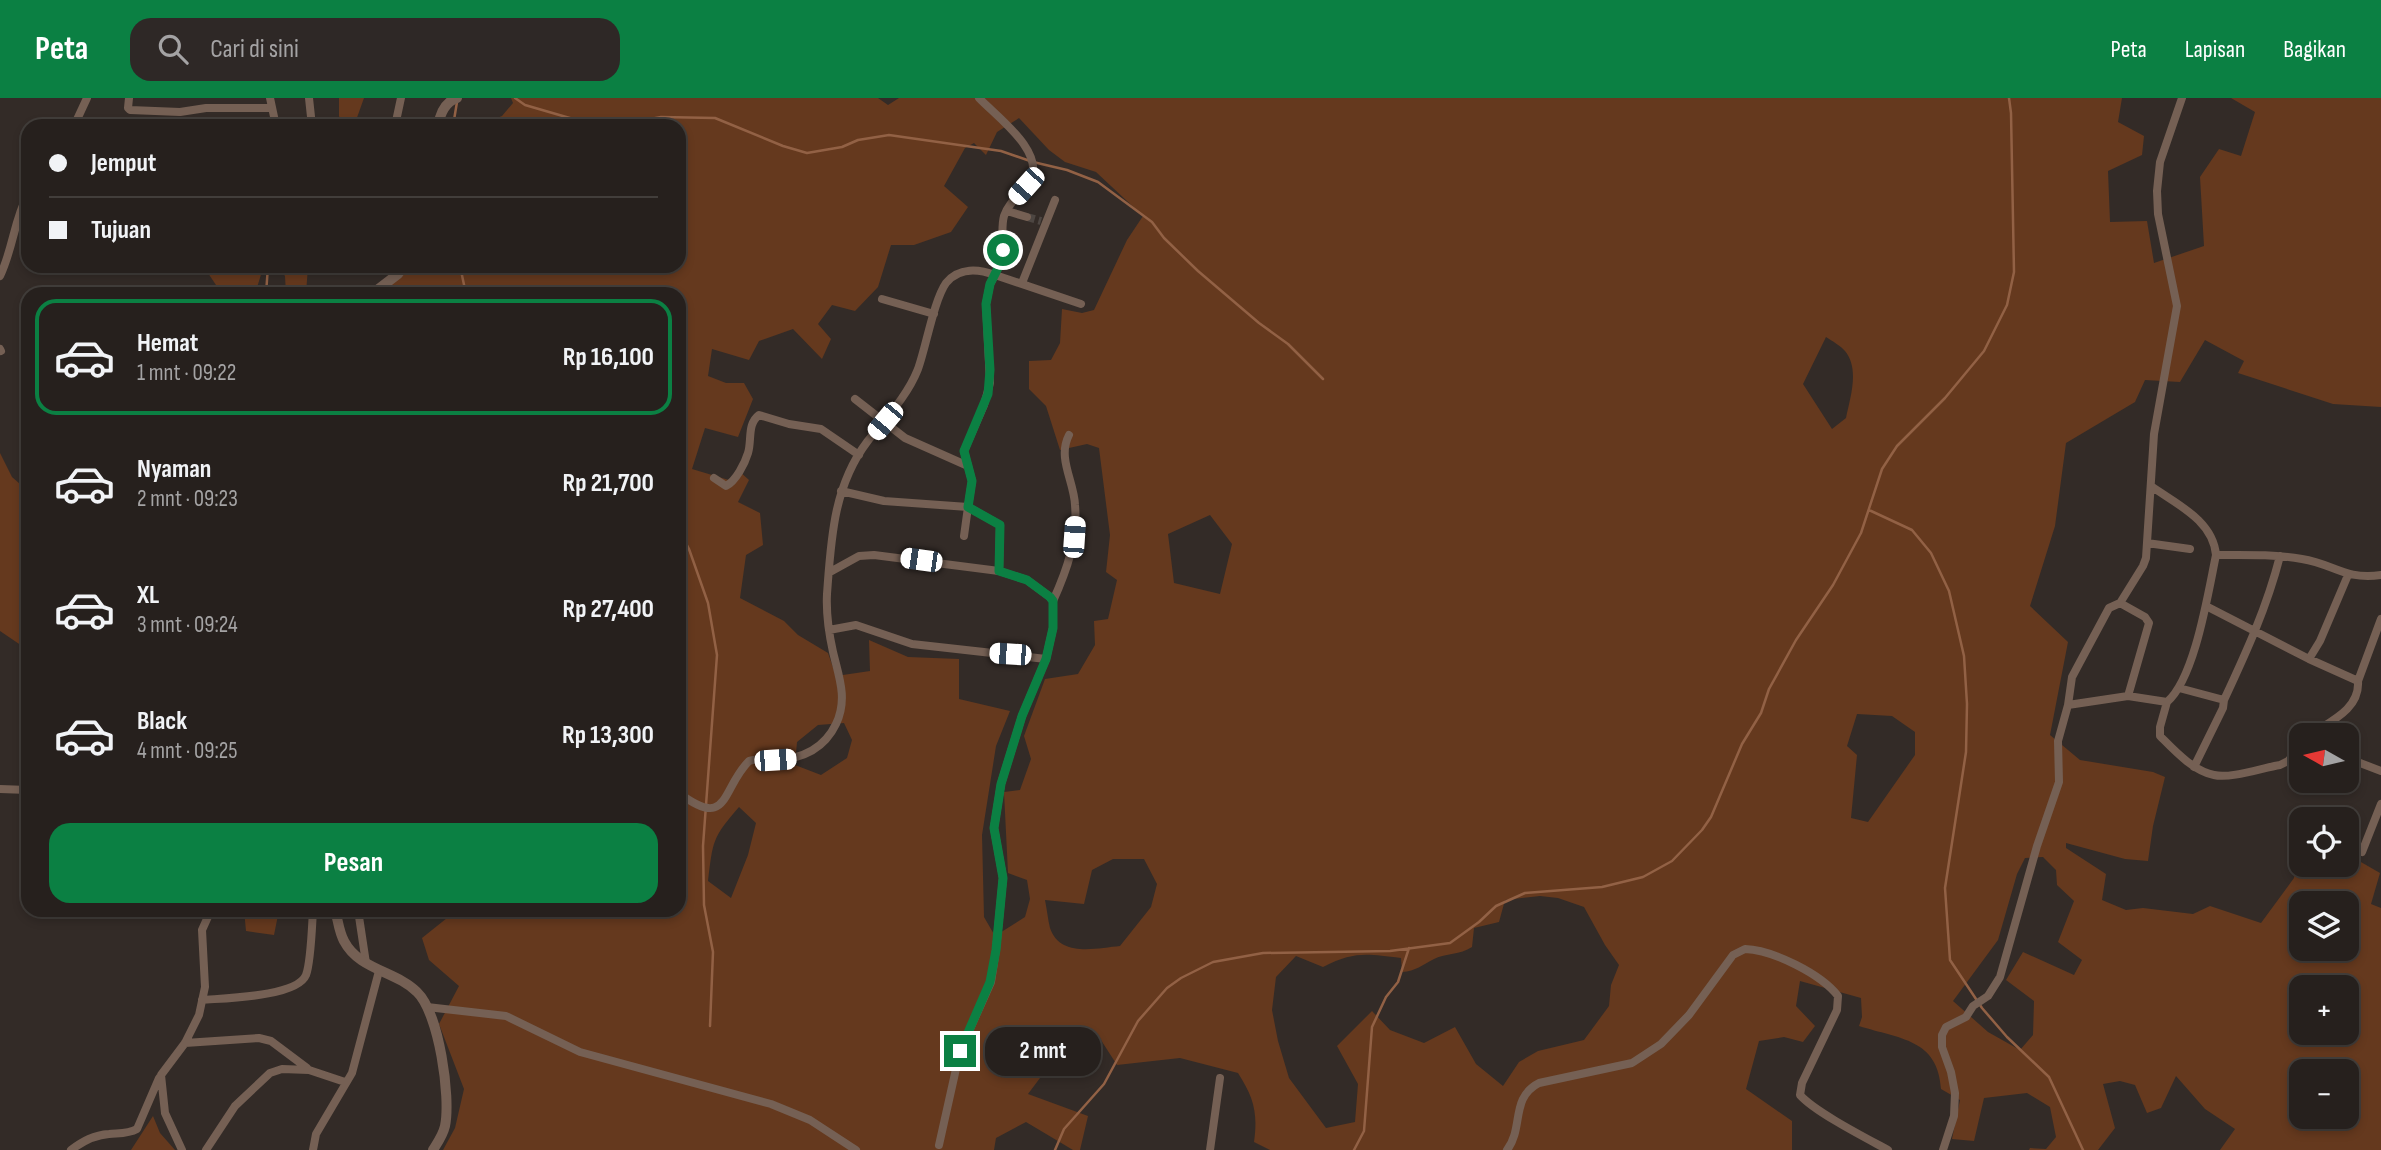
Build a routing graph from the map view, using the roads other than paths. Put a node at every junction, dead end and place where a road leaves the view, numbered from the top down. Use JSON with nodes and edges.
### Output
{"nodes":[{"id":1,"x":87,"y":98,"type":"edge"},
{"id":2,"x":129,"y":98,"type":"edge"},
{"id":3,"x":196,"y":98,"type":"edge"},
{"id":4,"x":270,"y":98,"type":"edge"},
{"id":5,"x":309,"y":98,"type":"edge"},
{"id":6,"x":401,"y":98,"type":"edge"},
{"id":7,"x":979,"y":98,"type":"edge"},
{"id":8,"x":2182,"y":98,"type":"edge"},
{"id":9,"x":452,"y":99,"type":"edge"},
{"id":10,"x":272,"y":108,"type":"junction"},
{"id":11,"x":197,"y":109,"type":"junction"},
{"id":12,"x":77,"y":119,"type":"edge"},
{"id":13,"x":274,"y":119,"type":"edge"},
{"id":14,"x":311,"y":119,"type":"edge"},
{"id":15,"x":396,"y":119,"type":"edge"},
{"id":16,"x":440,"y":119,"type":"edge"},
{"id":17,"x":1055,"y":200,"type":"dead end"},
{"id":18,"x":21,"y":210,"type":"edge"},
{"id":19,"x":1007,"y":211,"type":"junction"},
{"id":20,"x":1027,"y":217,"type":"tunnel mouth"},
{"id":21,"x":399,"y":273,"type":"edge"},
{"id":22,"x":995,"y":275,"type":"junction"},
{"id":23,"x":0,"y":276,"type":"edge"},
{"id":24,"x":1022,"y":283,"type":"junction"},
{"id":25,"x":381,"y":287,"type":"edge"},
{"id":26,"x":882,"y":299,"type":"dead end"},
{"id":27,"x":1081,"y":304,"type":"dead end"},
{"id":28,"x":934,"y":314,"type":"junction"},
{"id":29,"x":855,"y":399,"type":"dead end"},
{"id":30,"x":885,"y":421,"type":"junction"},
{"id":31,"x":1069,"y":435,"type":"dead end"},
{"id":32,"x":859,"y":455,"type":"junction"},
{"id":33,"x":968,"y":466,"type":"junction"},
{"id":34,"x":714,"y":478,"type":"dead end"},
{"id":35,"x":2151,"y":486,"type":"junction"},
{"id":36,"x":841,"y":491,"type":"junction"},
{"id":37,"x":968,"y":507,"type":"junction"},
{"id":38,"x":964,"y":536,"type":"dead end"},
{"id":39,"x":2147,"y":543,"type":"junction"},
{"id":40,"x":2190,"y":549,"type":"dead end"},
{"id":41,"x":2216,"y":555,"type":"junction"},
{"id":42,"x":2280,"y":556,"type":"junction"},
{"id":43,"x":999,"y":571,"type":"junction"},
{"id":44,"x":830,"y":572,"type":"junction"},
{"id":45,"x":2348,"y":575,"type":"junction"},
{"id":46,"x":2381,"y":575,"type":"edge"},
{"id":47,"x":1053,"y":601,"type":"junction"},
{"id":48,"x":2120,"y":603,"type":"junction"},
{"id":49,"x":2206,"y":606,"type":"junction"},
{"id":50,"x":2381,"y":619,"type":"edge"},
{"id":51,"x":829,"y":630,"type":"junction"},
{"id":52,"x":2255,"y":633,"type":"junction"},
{"id":53,"x":1046,"y":659,"type":"junction"},
{"id":54,"x":2309,"y":659,"type":"junction"},
{"id":55,"x":2358,"y":681,"type":"junction"},
{"id":56,"x":2179,"y":688,"type":"junction"},
{"id":57,"x":2127,"y":696,"type":"junction"},
{"id":58,"x":2224,"y":701,"type":"junction"},
{"id":59,"x":2167,"y":702,"type":"junction"},
{"id":60,"x":2068,"y":705,"type":"junction"},
{"id":61,"x":2328,"y":723,"type":"edge"},
{"id":62,"x":2289,"y":760,"type":"edge"},
{"id":63,"x":2359,"y":763,"type":"edge"},
{"id":64,"x":2194,"y":766,"type":"junction"},
{"id":65,"x":2381,"y":771,"type":"edge"},
{"id":66,"x":0,"y":789,"type":"edge"},
{"id":67,"x":21,"y":790,"type":"edge"},
{"id":68,"x":686,"y":797,"type":"edge"},
{"id":69,"x":2381,"y":804,"type":"edge"},
{"id":70,"x":2362,"y":852,"type":"dead end"},
{"id":71,"x":208,"y":917,"type":"edge"},
{"id":72,"x":312,"y":917,"type":"edge"},
{"id":73,"x":337,"y":917,"type":"edge"},
{"id":74,"x":359,"y":917,"type":"edge"},
{"id":75,"x":366,"y":963,"type":"junction"},
{"id":76,"x":379,"y":971,"type":"junction"},
{"id":77,"x":202,"y":1000,"type":"junction"},
{"id":78,"x":427,"y":1007,"type":"junction"},
{"id":79,"x":185,"y":1043,"type":"junction"},
{"id":80,"x":309,"y":1070,"type":"junction"},
{"id":81,"x":161,"y":1075,"type":"junction"},
{"id":82,"x":1220,"y":1078,"type":"dead end"},
{"id":83,"x":345,"y":1082,"type":"junction"},
{"id":84,"x":939,"y":1145,"type":"dead end"},
{"id":85,"x":71,"y":1150,"type":"edge"},
{"id":86,"x":182,"y":1150,"type":"edge"},
{"id":87,"x":206,"y":1150,"type":"edge"},
{"id":88,"x":313,"y":1150,"type":"edge"},
{"id":89,"x":433,"y":1150,"type":"edge"},
{"id":90,"x":856,"y":1150,"type":"edge"},
{"id":91,"x":1210,"y":1150,"type":"edge"},
{"id":92,"x":1507,"y":1150,"type":"edge"},
{"id":93,"x":1887,"y":1150,"type":"edge"},
{"id":94,"x":1943,"y":1150,"type":"edge"}],
"edges":[{"from":1,"to":12,"type":"street"},
{"from":2,"to":11,"type":"street"},
{"from":3,"to":11,"type":"street"},
{"from":4,"to":10,"type":"street"},
{"from":5,"to":14,"type":"street"},
{"from":6,"to":15,"type":"street"},
{"from":7,"to":19,"type":"street"},
{"from":8,"to":35,"type":"street"},
{"from":9,"to":16,"type":"street"},
{"from":10,"to":11,"type":"street"},
{"from":10,"to":13,"type":"street"},
{"from":17,"to":24,"type":"street"},
{"from":18,"to":23,"type":"street"},
{"from":19,"to":20,"type":"street"},
{"from":19,"to":22,"type":"street"},
{"from":21,"to":25,"type":"street"},
{"from":22,"to":24,"type":"street"},
{"from":22,"to":28,"type":"street"},
{"from":22,"to":33,"type":"street"},
{"from":24,"to":27,"type":"street"},
{"from":26,"to":28,"type":"street"},
{"from":28,"to":30,"type":"street"},
{"from":29,"to":30,"type":"street"},
{"from":30,"to":32,"type":"street"},
{"from":30,"to":33,"type":"street"},
{"from":31,"to":47,"type":"street"},
{"from":32,"to":34,"type":"street"},
{"from":32,"to":36,"type":"street"},
{"from":33,"to":37,"type":"street"},
{"from":35,"to":39,"type":"street"},
{"from":35,"to":41,"type":"street"},
{"from":36,"to":37,"type":"street"},
{"from":36,"to":44,"type":"street"},
{"from":37,"to":38,"type":"street"},
{"from":37,"to":43,"type":"street"},
{"from":39,"to":40,"type":"street"},
{"from":39,"to":48,"type":"street"},
{"from":41,"to":42,"type":"street"},
{"from":41,"to":49,"type":"street"},
{"from":42,"to":45,"type":"street"},
{"from":42,"to":52,"type":"street"},
{"from":43,"to":44,"type":"street"},
{"from":43,"to":47,"type":"street"},
{"from":44,"to":51,"type":"street"},
{"from":45,"to":46,"type":"street"},
{"from":45,"to":54,"type":"street"},
{"from":47,"to":53,"type":"street"},
{"from":48,"to":57,"type":"street"},
{"from":48,"to":60,"type":"street"},
{"from":49,"to":52,"type":"street"},
{"from":49,"to":56,"type":"street"},
{"from":50,"to":55,"type":"street"},
{"from":51,"to":53,"type":"street"},
{"from":51,"to":68,"type":"street"},
{"from":52,"to":54,"type":"street"},
{"from":52,"to":58,"type":"street"},
{"from":53,"to":84,"type":"street"},
{"from":54,"to":55,"type":"street"},
{"from":55,"to":61,"type":"street"},
{"from":56,"to":58,"type":"street"},
{"from":56,"to":59,"type":"street"},
{"from":57,"to":59,"type":"street"},
{"from":57,"to":60,"type":"street"},
{"from":58,"to":64,"type":"street"},
{"from":59,"to":64,"type":"street"},
{"from":60,"to":94,"type":"street"},
{"from":62,"to":64,"type":"street"},
{"from":63,"to":65,"type":"street"},
{"from":66,"to":67,"type":"street"},
{"from":69,"to":70,"type":"street"},
{"from":71,"to":77,"type":"street"},
{"from":72,"to":77,"type":"street"},
{"from":73,"to":75,"type":"street"},
{"from":74,"to":75,"type":"street"},
{"from":75,"to":76,"type":"street"},
{"from":76,"to":78,"type":"street"},
{"from":76,"to":83,"type":"street"},
{"from":77,"to":79,"type":"street"},
{"from":78,"to":89,"type":"street"},
{"from":78,"to":90,"type":"street"},
{"from":79,"to":80,"type":"street"},
{"from":79,"to":81,"type":"street"},
{"from":80,"to":83,"type":"street"},
{"from":80,"to":87,"type":"street"},
{"from":81,"to":85,"type":"street"},
{"from":81,"to":86,"type":"street"},
{"from":82,"to":91,"type":"street"},
{"from":83,"to":88,"type":"street"},
{"from":92,"to":93,"type":"street"}]}
